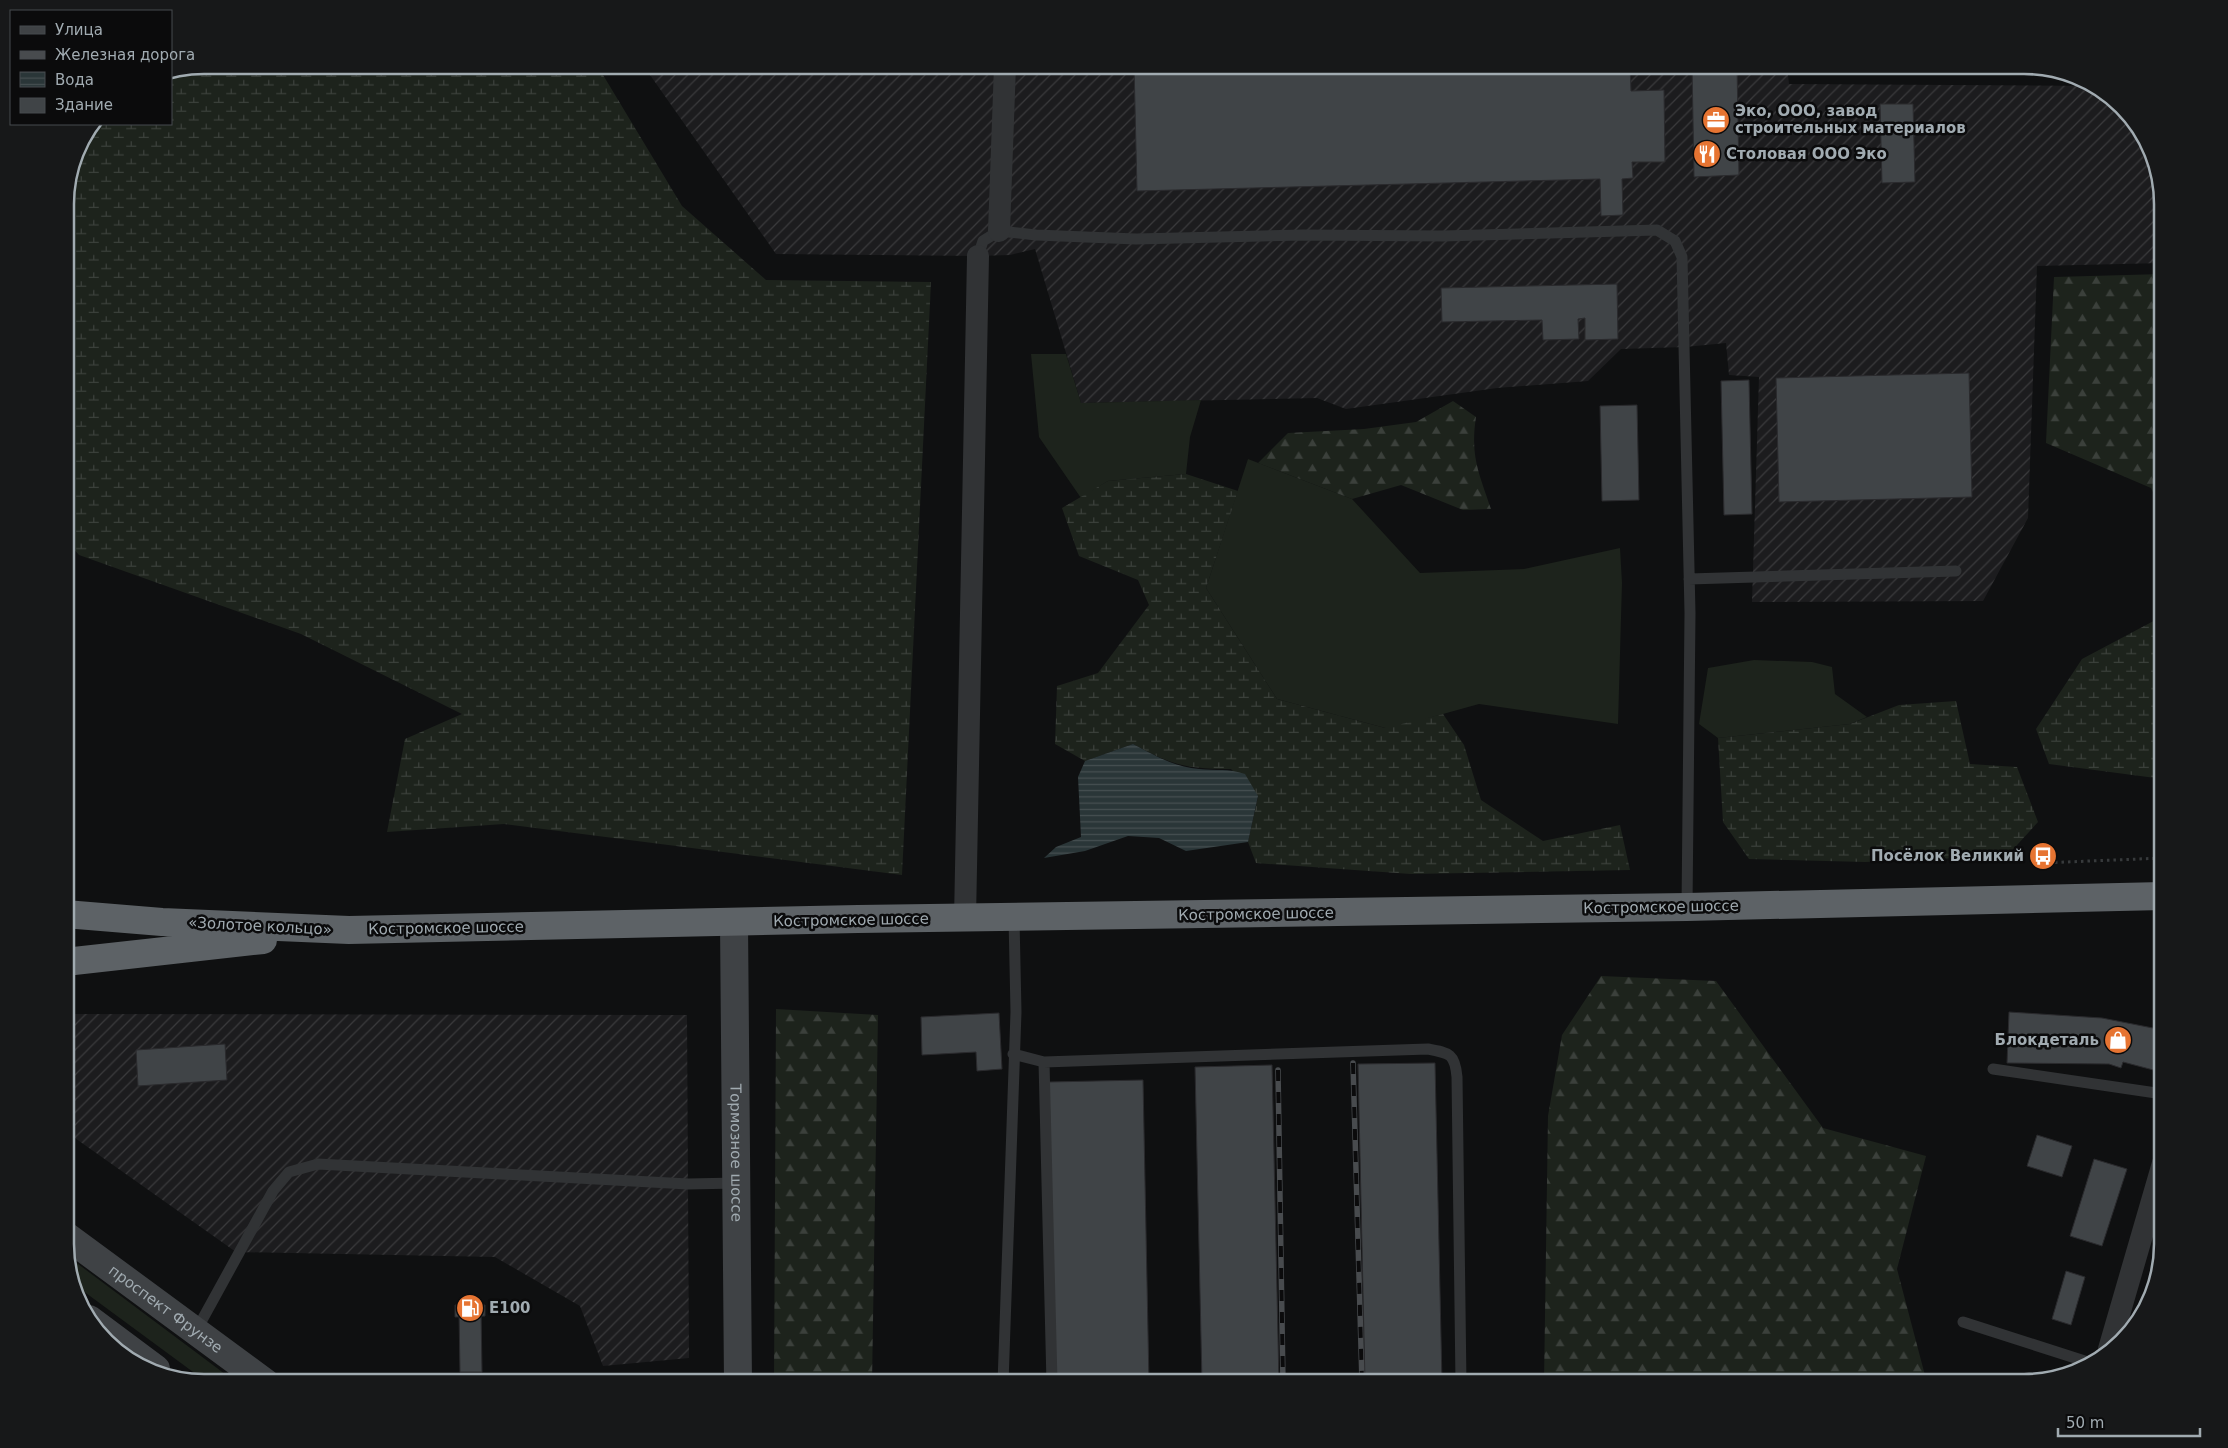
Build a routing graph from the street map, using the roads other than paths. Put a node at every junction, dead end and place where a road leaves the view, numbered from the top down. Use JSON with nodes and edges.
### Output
{"nodes":[{"id":1,"x":1005,"y":74,"type":"edge"},
{"id":2,"x":999,"y":231,"type":"junction"},
{"id":3,"x":978,"y":256,"type":"joint"},
{"id":4,"x":1956,"y":571,"type":"dead end"},
{"id":5,"x":1689,"y":578,"type":"junction"},
{"id":6,"x":2154,"y":896,"type":"edge"},
{"id":7,"x":1687,"y":907,"type":"junction"},
{"id":8,"x":74,"y":915,"type":"edge"},
{"id":9,"x":1014,"y":918,"type":"junction"},
{"id":10,"x":965,"y":919,"type":"junction"},
{"id":11,"x":734,"y":923,"type":"junction"},
{"id":12,"x":349,"y":930,"type":"junction"},
{"id":13,"x":74,"y":961,"type":"edge"},
{"id":14,"x":1013,"y":1054,"type":"junction"},
{"id":15,"x":1044,"y":1062,"type":"junction"},
{"id":16,"x":1993,"y":1070,"type":"dead end"},
{"id":17,"x":2154,"y":1093,"type":"edge"},
{"id":18,"x":737,"y":1183,"type":"junction"},
{"id":19,"x":2154,"y":1195,"type":"edge"},
{"id":20,"x":74,"y":1242,"type":"edge"},
{"id":21,"x":1962,"y":1322,"type":"dead end"},
{"id":22,"x":196,"y":1331,"type":"junction"},
{"id":23,"x":114,"y":1338,"type":"edge"},
{"id":24,"x":2113,"y":1339,"type":"edge"},
{"id":25,"x":2083,"y":1360,"type":"edge"},
{"id":26,"x":146,"y":1361,"type":"edge"},
{"id":27,"x":254,"y":1374,"type":"edge"},
{"id":28,"x":738,"y":1374,"type":"edge"},
{"id":29,"x":1003,"y":1374,"type":"edge"},
{"id":30,"x":1052,"y":1374,"type":"edge"},
{"id":31,"x":1461,"y":1374,"type":"edge"}],
"edges":[{"from":1,"to":2,"type":"street"},
{"from":2,"to":3,"type":"lane"},
{"from":2,"to":5,"type":"lane"},
{"from":3,"to":10,"type":"street"},
{"from":4,"to":5,"type":"lane"},
{"from":5,"to":7,"type":"lane"},
{"from":6,"to":7,"type":"highway","name":"Костромское шоссе"},
{"from":7,"to":9,"type":"highway","name":"Костромское шоссе"},
{"from":8,"to":12,"type":"highway","name":"«Золотое кольцо»"},
{"from":9,"to":10,"type":"highway","name":"Костромское шоссе"},
{"from":9,"to":14,"type":"lane"},
{"from":10,"to":11,"type":"highway","name":"Костромское шоссе"},
{"from":11,"to":12,"type":"highway","name":"Костромское шоссе"},
{"from":11,"to":18,"type":"street","name":"Тормозное шоссе"},
{"from":12,"to":13,"type":"highway","name":"«Золотое кольцо»"},
{"from":14,"to":15,"type":"lane"},
{"from":14,"to":29,"type":"lane"},
{"from":15,"to":30,"type":"lane"},
{"from":15,"to":31,"type":"lane"},
{"from":16,"to":17,"type":"lane"},
{"from":18,"to":22,"type":"lane"},
{"from":18,"to":28,"type":"street","name":"Тормозное шоссе"},
{"from":19,"to":24,"type":"street"},
{"from":20,"to":22,"type":"street","name":"проспект Фрунзе"},
{"from":21,"to":25,"type":"lane"},
{"from":22,"to":27,"type":"street","name":"проспект Фрунзе"},
{"from":23,"to":26,"type":"street"}]}
